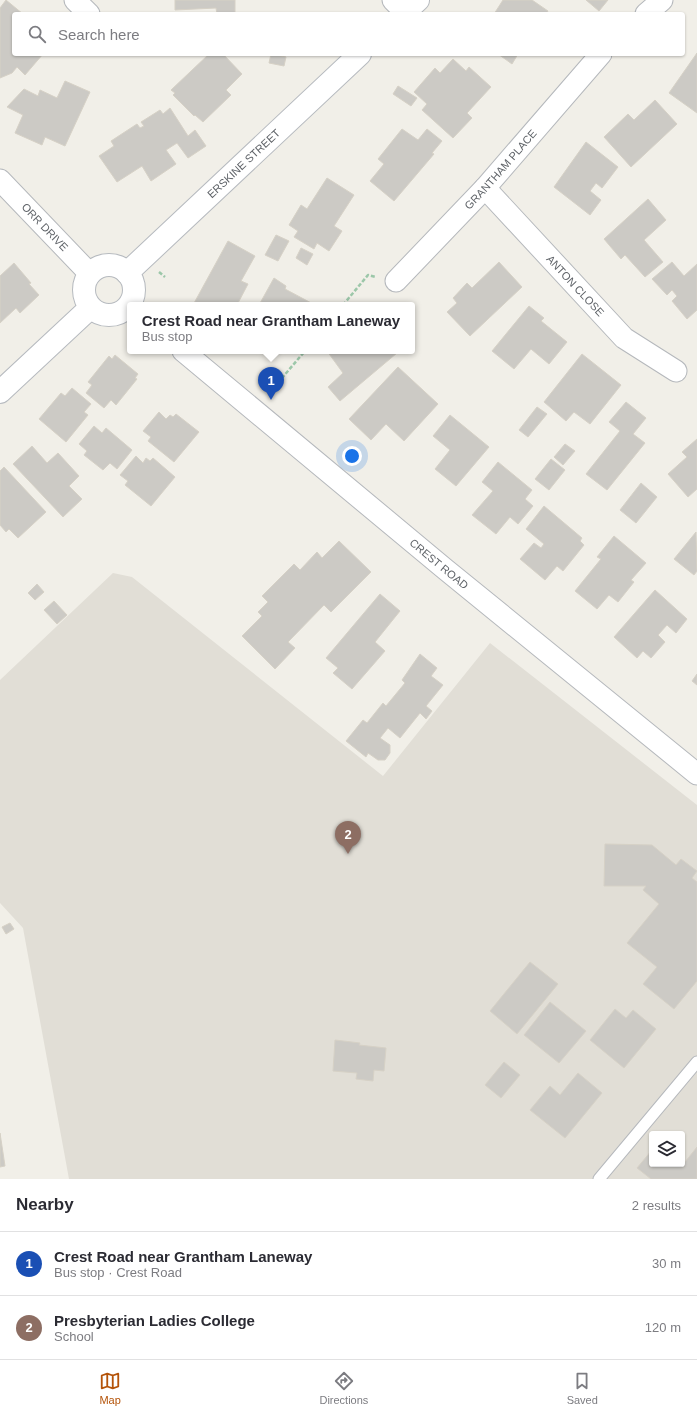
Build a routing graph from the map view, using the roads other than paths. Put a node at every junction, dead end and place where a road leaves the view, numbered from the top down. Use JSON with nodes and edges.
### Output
{"nodes":[{"id":1,"x":75,"y":0,"type":"edge"},
{"id":2,"x":662,"y":0,"type":"edge"},
{"id":3,"x":87,"y":12,"type":"edge"},
{"id":4,"x":648,"y":12,"type":"edge"},
{"id":5,"x":358,"y":56,"type":"edge"},
{"id":6,"x":599,"y":56,"type":"edge"},
{"id":7,"x":0,"y":180,"type":"edge"},
{"id":8,"x":485,"y":188,"type":"junction"},
{"id":9,"x":127,"y":273,"type":"junction"},
{"id":10,"x":90,"y":274,"type":"junction"},
{"id":11,"x":396,"y":281,"type":"dead end"},
{"id":12,"x":132,"y":302,"type":"edge"},
{"id":13,"x":90,"y":308,"type":"junction"},
{"id":14,"x":127,"y":309,"type":"edge"},
{"id":15,"x":187,"y":354,"type":"edge"},
{"id":16,"x":676,"y":371,"type":"dead end"},
{"id":17,"x":0,"y":392,"type":"edge"},
{"id":18,"x":697,"y":774,"type":"edge"},
{"id":19,"x":697,"y":1062,"type":"edge"},
{"id":20,"x":599,"y":1179,"type":"edge"}],
"edges":[{"from":1,"to":3,"type":"street"},
{"from":2,"to":4,"type":"street"},
{"from":5,"to":9,"type":"street","name":"ERSKINE STREET"},
{"from":6,"to":8,"type":"street","name":"GRANTHAM PLACE"},
{"from":7,"to":10,"type":"street","name":"ORR DRIVE"},
{"from":8,"to":11,"type":"street","name":"GRANTHAM PLACE"},
{"from":8,"to":16,"type":"street","name":"ANTON CLOSE"},
{"from":9,"to":10,"type":"street"},
{"from":9,"to":12,"type":"street"},
{"from":10,"to":13,"type":"street"},
{"from":13,"to":14,"type":"street"},
{"from":13,"to":17,"type":"street"},
{"from":15,"to":18,"type":"street","name":"CREST ROAD"},
{"from":19,"to":20,"type":"lane"}]}
